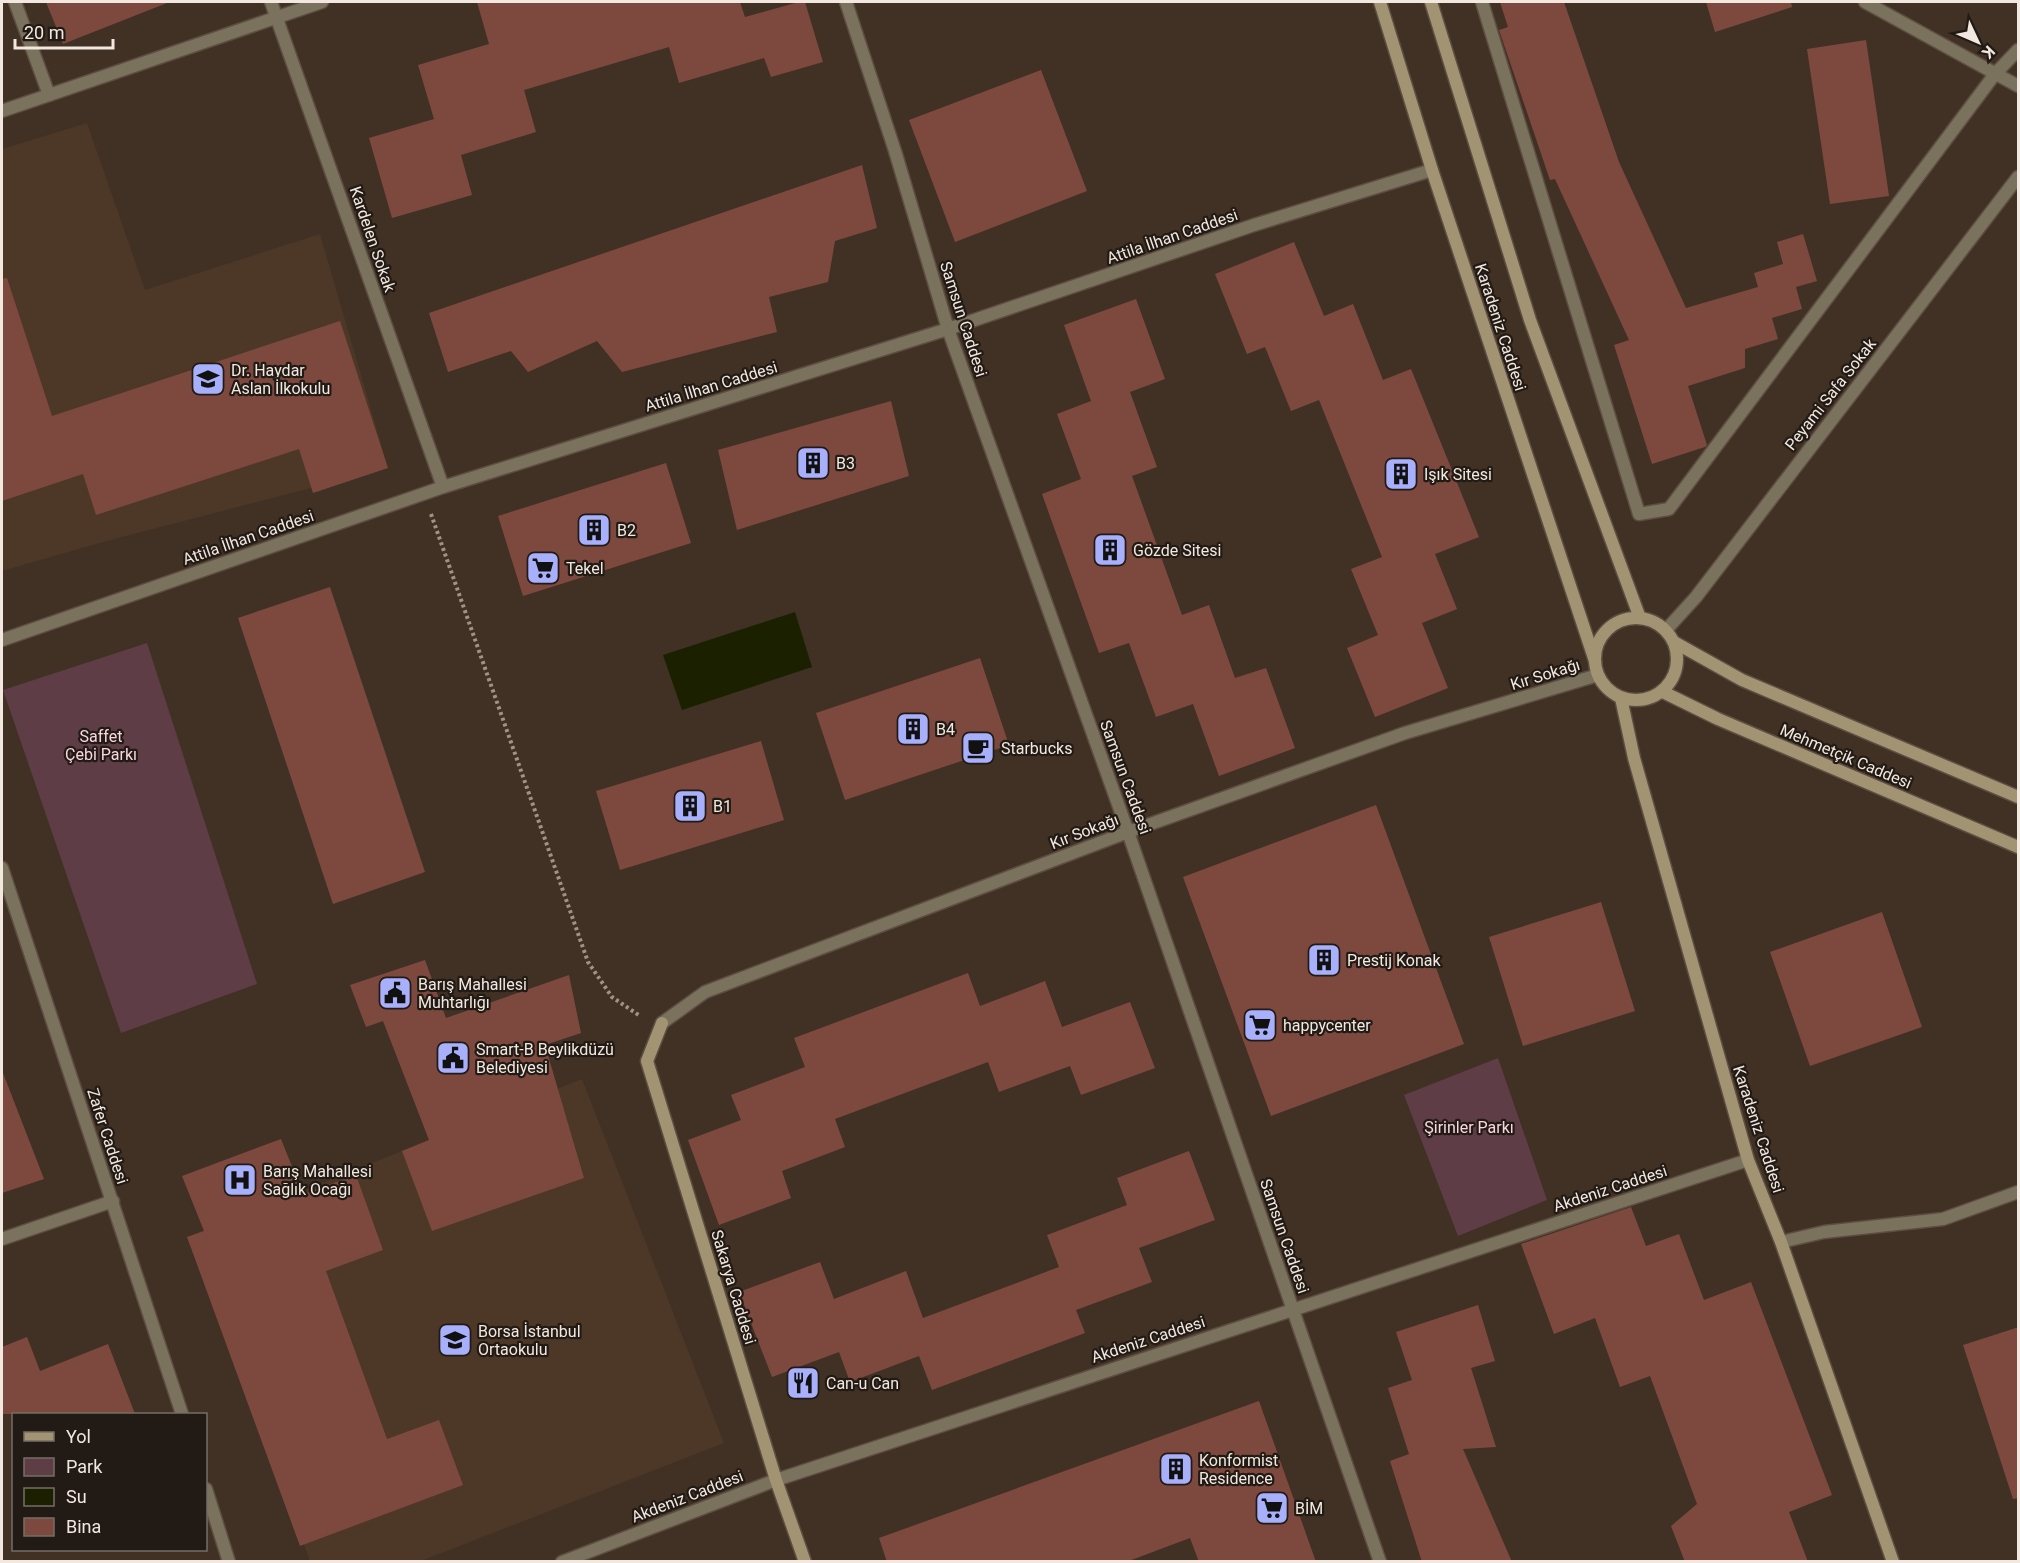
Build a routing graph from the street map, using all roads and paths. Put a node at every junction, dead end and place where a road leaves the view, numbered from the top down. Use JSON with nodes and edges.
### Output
{"nodes":[{"id":1,"x":15,"y":2,"type":"edge"},
{"id":2,"x":271,"y":2,"type":"edge"},
{"id":3,"x":322,"y":2,"type":"edge"},
{"id":4,"x":846,"y":2,"type":"edge"},
{"id":5,"x":1380,"y":2,"type":"edge"},
{"id":6,"x":1431,"y":2,"type":"edge"},
{"id":7,"x":1482,"y":2,"type":"edge"},
{"id":8,"x":1865,"y":2,"type":"edge"},
{"id":9,"x":277,"y":17,"type":"junction"},
{"id":10,"x":2019,"y":50,"type":"edge"},
{"id":11,"x":1995,"y":74,"type":"junction"},
{"id":12,"x":2019,"y":86,"type":"edge"},
{"id":13,"x":49,"y":95,"type":"junction"},
{"id":14,"x":2,"y":111,"type":"edge"},
{"id":15,"x":1432,"y":171,"type":"junction"},
{"id":16,"x":2019,"y":177,"type":"edge"},
{"id":17,"x":948,"y":329,"type":"junction"},
{"id":18,"x":443,"y":487,"type":"junction"},
{"id":19,"x":423,"y":494,"type":"junction"},
{"id":20,"x":1640,"y":618,"type":"junction"},
{"id":21,"x":1666,"y":630,"type":"junction"},
{"id":22,"x":2,"y":640,"type":"edge"},
{"id":23,"x":1674,"y":642,"type":"junction"},
{"id":24,"x":1595,"y":661,"type":"junction"},
{"id":25,"x":1598,"y":675,"type":"junction"},
{"id":26,"x":1663,"y":692,"type":"junction"},
{"id":27,"x":1621,"y":698,"type":"junction"},
{"id":28,"x":2019,"y":797,"type":"edge"},
{"id":29,"x":1128,"y":832,"type":"junction"},
{"id":30,"x":2019,"y":848,"type":"edge"},
{"id":31,"x":2,"y":868,"type":"edge"},
{"id":32,"x":661,"y":1026,"type":"junction"},
{"id":33,"x":1748,"y":1160,"type":"junction"},
{"id":34,"x":2019,"y":1192,"type":"edge"},
{"id":35,"x":113,"y":1201,"type":"junction"},
{"id":36,"x":2,"y":1239,"type":"edge"},
{"id":37,"x":1781,"y":1242,"type":"junction"},
{"id":38,"x":1293,"y":1309,"type":"junction"},
{"id":39,"x":182,"y":1413,"type":"edge"},
{"id":40,"x":776,"y":1479,"type":"junction"},
{"id":41,"x":207,"y":1492,"type":"edge"},
{"id":42,"x":229,"y":1562,"type":"edge"},
{"id":43,"x":562,"y":1562,"type":"edge"},
{"id":44,"x":805,"y":1562,"type":"edge"},
{"id":45,"x":1380,"y":1562,"type":"edge"},
{"id":46,"x":1893,"y":1562,"type":"edge"}],
"edges":[{"from":1,"to":13,"type":"street"},
{"from":2,"to":9,"type":"street","name":"Kardelen Sokak"},
{"from":3,"to":9,"type":"street"},
{"from":4,"to":17,"type":"street","name":"Samsun Caddesi"},
{"from":5,"to":15,"type":"main road","name":"Karadeniz Caddesi"},
{"from":6,"to":20,"type":"main road","name":"Karadeniz Caddesi"},
{"from":7,"to":11,"type":"street"},
{"from":8,"to":11,"type":"street"},
{"from":9,"to":13,"type":"street"},
{"from":9,"to":18,"type":"street","name":"Kardelen Sokak"},
{"from":10,"to":11,"type":"street"},
{"from":11,"to":12,"type":"street"},
{"from":13,"to":14,"type":"street"},
{"from":15,"to":17,"type":"street","name":"Attila İlhan Caddesi"},
{"from":15,"to":24,"type":"main road","name":"Karadeniz Caddesi"},
{"from":16,"to":21,"type":"street","name":"Peyami Safa Sokak"},
{"from":17,"to":18,"type":"street","name":"Attila İlhan Caddesi"},
{"from":17,"to":29,"type":"street","name":"Samsun Caddesi"},
{"from":18,"to":19,"type":"street","name":"Attila İlhan Caddesi"},
{"from":19,"to":22,"type":"street","name":"Attila İlhan Caddesi"},
{"from":19,"to":32,"type":"path"},
{"from":20,"to":21,"type":"main road"},
{"from":20,"to":24,"type":"main road"},
{"from":21,"to":23,"type":"main road"},
{"from":23,"to":26,"type":"main road"},
{"from":23,"to":28,"type":"main road","name":"Mehmetçik Caddesi"},
{"from":24,"to":25,"type":"main road"},
{"from":25,"to":27,"type":"main road"},
{"from":25,"to":29,"type":"street","name":"Kır Sokağı"},
{"from":26,"to":27,"type":"main road"},
{"from":26,"to":30,"type":"main road","name":"Mehmetçik Caddesi"},
{"from":27,"to":33,"type":"main road","name":"Karadeniz Caddesi"},
{"from":29,"to":32,"type":"street","name":"Kır Sokağı"},
{"from":29,"to":38,"type":"street","name":"Samsun Caddesi"},
{"from":31,"to":35,"type":"street","name":"Zafer Caddesi"},
{"from":32,"to":40,"type":"main road","name":"Sakarya Caddesi"},
{"from":33,"to":37,"type":"main road","name":"Karadeniz Caddesi"},
{"from":33,"to":38,"type":"street","name":"Akdeniz Caddesi"},
{"from":34,"to":37,"type":"street"},
{"from":35,"to":36,"type":"street"},
{"from":35,"to":39,"type":"street","name":"Zafer Caddesi"},
{"from":37,"to":46,"type":"main road","name":"Karadeniz Caddesi"},
{"from":38,"to":40,"type":"street","name":"Akdeniz Caddesi"},
{"from":38,"to":45,"type":"street","name":"Samsun Caddesi"},
{"from":40,"to":43,"type":"street","name":"Akdeniz Caddesi"},
{"from":40,"to":44,"type":"main road","name":"Sakarya Caddesi"},
{"from":41,"to":42,"type":"street"}]}
